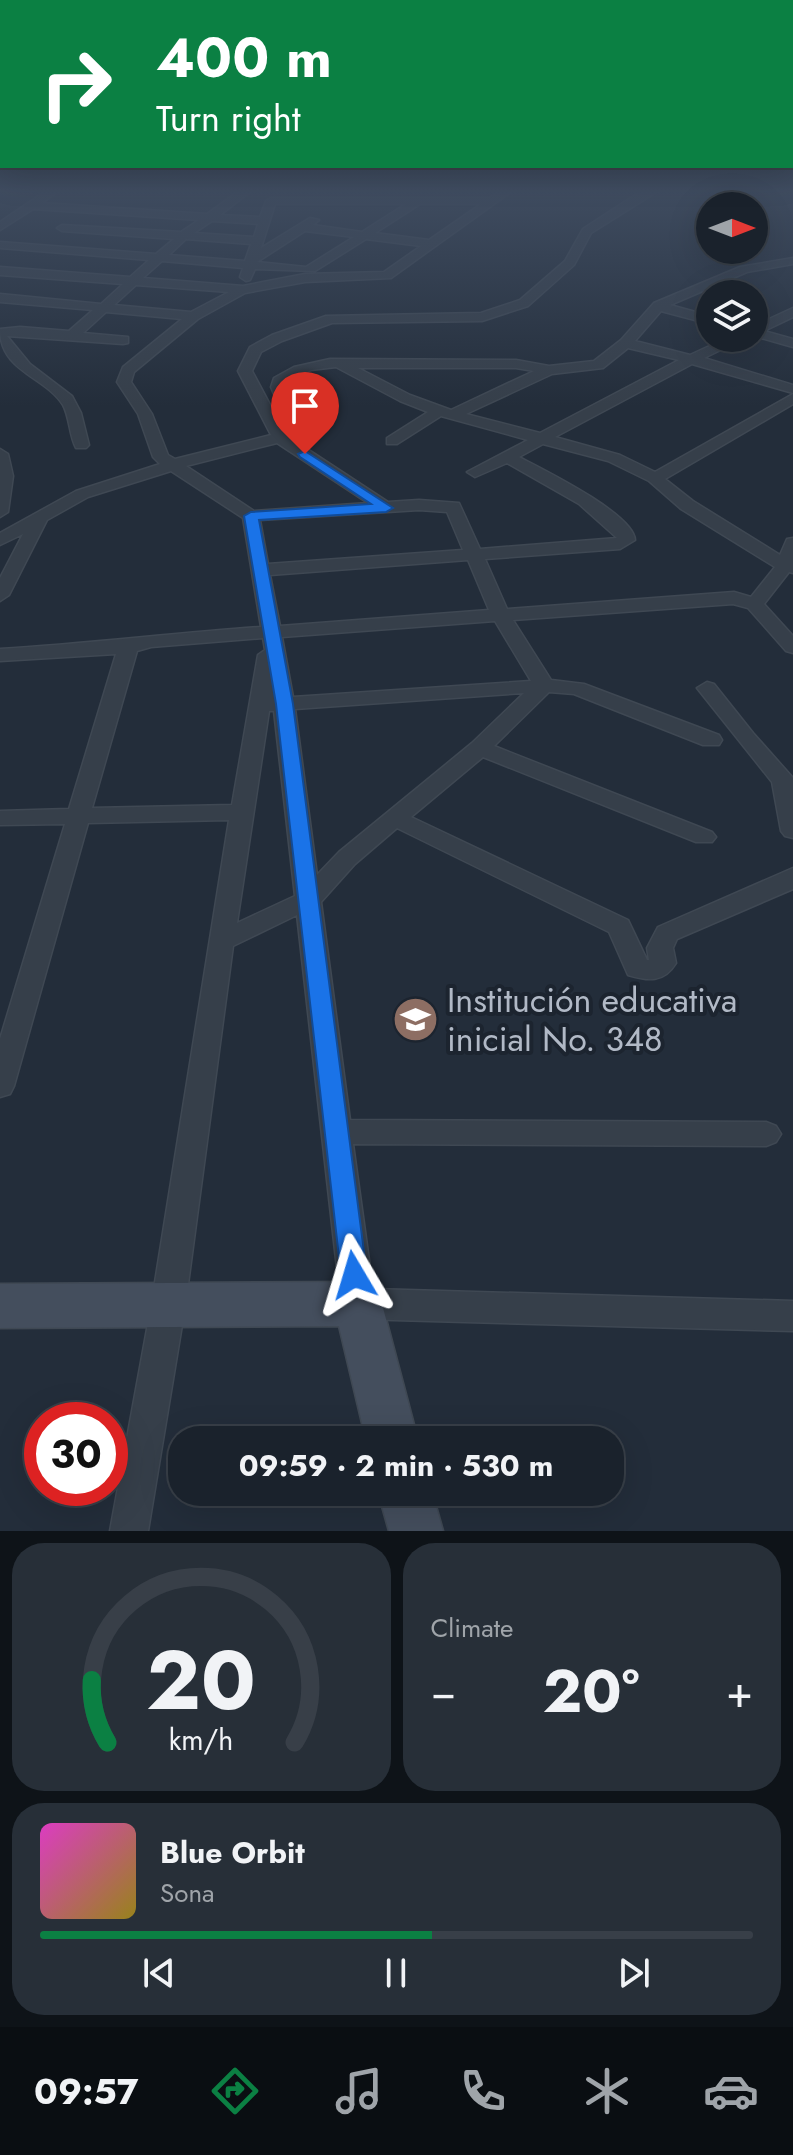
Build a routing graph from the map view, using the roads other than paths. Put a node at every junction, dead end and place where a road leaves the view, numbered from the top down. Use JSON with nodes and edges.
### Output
{"nodes":[{"id":1,"x":152,"y":262,"type":"edge"},
{"id":2,"x":252,"y":262,"type":"edge"},
{"id":3,"x":263,"y":262,"type":"edge"},
{"id":4,"x":321,"y":262,"type":"edge"},
{"id":5,"x":405,"y":262,"type":"edge"},
{"id":6,"x":570,"y":262,"type":"edge"},
{"id":7,"x":771,"y":262,"type":"edge"},
{"id":8,"x":311,"y":269,"type":"junction"},
{"id":9,"x":2,"y":273,"type":"edge"},
{"id":10,"x":387,"y":275,"type":"junction"},
{"id":11,"x":130,"y":282,"type":"junction"},
{"id":12,"x":241,"y":290,"type":"junction"},
{"id":13,"x":0,"y":298,"type":"edge"},
{"id":14,"x":16,"y":300,"type":"junction"},
{"id":15,"x":658,"y":306,"type":"junction"},
{"id":16,"x":101,"y":308,"type":"junction"},
{"id":17,"x":0,"y":311,"type":"edge"},
{"id":18,"x":793,"y":312,"type":"edge"},
{"id":19,"x":193,"y":316,"type":"junction"},
{"id":20,"x":696,"y":316,"type":"edge"},
{"id":21,"x":768,"y":324,"type":"edge"},
{"id":22,"x":0,"y":335,"type":"edge"},
{"id":23,"x":73,"y":335,"type":"junction"},
{"id":24,"x":768,"y":335,"type":"edge"},
{"id":25,"x":123,"y":340,"type":"dead end"},
{"id":26,"x":626,"y":343,"type":"junction"},
{"id":27,"x":793,"y":343,"type":"edge"},
{"id":28,"x":707,"y":352,"type":"edge"},
{"id":29,"x":691,"y":359,"type":"junction"},
{"id":30,"x":338,"y":363,"type":"junction"},
{"id":31,"x":440,"y":366,"type":"junction"},
{"id":32,"x":549,"y":370,"type":"junction"},
{"id":33,"x":505,"y":389,"type":"junction"},
{"id":34,"x":793,"y":389,"type":"edge"},
{"id":35,"x":793,"y":398,"type":"edge"},
{"id":36,"x":445,"y":413,"type":"junction"},
{"id":37,"x":281,"y":439,"type":"junction"},
{"id":38,"x":539,"y":439,"type":"junction"},
{"id":39,"x":392,"y":441,"type":"dead end"},
{"id":40,"x":81,"y":445,"type":"dead end"},
{"id":41,"x":0,"y":454,"type":"edge"},
{"id":42,"x":507,"y":457,"type":"junction"},
{"id":43,"x":172,"y":465,"type":"junction"},
{"id":44,"x":475,"y":472,"type":"dead end"},
{"id":45,"x":655,"y":478,"type":"junction"},
{"id":46,"x":386,"y":508,"type":"junction"},
{"id":47,"x":0,"y":512,"type":"edge"},
{"id":48,"x":43,"y":513,"type":"junction"},
{"id":49,"x":251,"y":516,"type":"junction"},
{"id":50,"x":0,"y":540,"type":"edge"},
{"id":51,"x":793,"y":543,"type":"edge"},
{"id":52,"x":472,"y":554,"type":"junction"},
{"id":53,"x":789,"y":567,"type":"edge"},
{"id":54,"x":263,"y":570,"type":"junction"},
{"id":55,"x":0,"y":595,"type":"edge"},
{"id":56,"x":755,"y":604,"type":"junction"},
{"id":57,"x":501,"y":616,"type":"junction"},
{"id":58,"x":270,"y":634,"type":"junction"},
{"id":59,"x":128,"y":647,"type":"junction"},
{"id":60,"x":793,"y":647,"type":"edge"},
{"id":61,"x":0,"y":655,"type":"edge"},
{"id":62,"x":544,"y":686,"type":"junction"},
{"id":63,"x":707,"y":688,"type":"dead end"},
{"id":64,"x":273,"y":705,"type":"junction"},
{"id":65,"x":711,"y":740,"type":"dead end"},
{"id":66,"x":480,"y":748,"type":"junction"},
{"id":67,"x":789,"y":781,"type":"edge"},
{"id":68,"x":242,"y":812,"type":"junction"},
{"id":69,"x":79,"y":815,"type":"junction"},
{"id":70,"x":0,"y":818,"type":"edge"},
{"id":71,"x":395,"y":818,"type":"junction"},
{"id":72,"x":793,"y":831,"type":"edge"},
{"id":73,"x":704,"y":837,"type":"dead end"},
{"id":74,"x":793,"y":876,"type":"edge"},
{"id":75,"x":308,"y":900,"type":"junction"},
{"id":76,"x":221,"y":941,"type":"junction"},
{"id":77,"x":0,"y":1086,"type":"edge"},
{"id":78,"x":336,"y":1132,"type":"junction"},
{"id":79,"x":766,"y":1134,"type":"dead end"},
{"id":80,"x":358,"y":1304,"type":"junction"},
{"id":81,"x":0,"y":1306,"type":"edge"},
{"id":82,"x":168,"y":1307,"type":"junction"},
{"id":83,"x":793,"y":1316,"type":"edge"},
{"id":84,"x":388,"y":1426,"type":"edge"},
{"id":85,"x":409,"y":1506,"type":"edge"},
{"id":86,"x":129,"y":1531,"type":"edge"},
{"id":87,"x":416,"y":1531,"type":"edge"}],
"edges":[{"from":1,"to":11,"type":"street"},
{"from":2,"to":12,"type":"street"},
{"from":3,"to":8,"type":"street"},
{"from":4,"to":8,"type":"street"},
{"from":5,"to":10,"type":"street"},
{"from":6,"to":37,"type":"street"},
{"from":7,"to":15,"type":"street"},
{"from":8,"to":10,"type":"street"},
{"from":9,"to":11,"type":"street"},
{"from":10,"to":12,"type":"street"},
{"from":11,"to":12,"type":"street"},
{"from":11,"to":16,"type":"street"},
{"from":12,"to":19,"type":"street"},
{"from":13,"to":14,"type":"street"},
{"from":14,"to":16,"type":"street"},
{"from":14,"to":17,"type":"street"},
{"from":15,"to":20,"type":"street"},
{"from":15,"to":26,"type":"street"},
{"from":16,"to":19,"type":"street"},
{"from":16,"to":23,"type":"street"},
{"from":18,"to":21,"type":"street"},
{"from":19,"to":43,"type":"street"},
{"from":22,"to":23,"type":"street"},
{"from":22,"to":40,"type":"street"},
{"from":23,"to":25,"type":"street"},
{"from":24,"to":27,"type":"street"},
{"from":26,"to":29,"type":"street"},
{"from":26,"to":32,"type":"street"},
{"from":28,"to":29,"type":"street"},
{"from":29,"to":34,"type":"street"},
{"from":29,"to":38,"type":"street"},
{"from":30,"to":31,"type":"street"},
{"from":30,"to":36,"type":"street"},
{"from":30,"to":37,"type":"street"},
{"from":31,"to":32,"type":"street"},
{"from":31,"to":33,"type":"street"},
{"from":32,"to":33,"type":"street"},
{"from":33,"to":36,"type":"street"},
{"from":35,"to":45,"type":"street"},
{"from":36,"to":38,"type":"street"},
{"from":36,"to":39,"type":"street"},
{"from":37,"to":43,"type":"street"},
{"from":37,"to":46,"type":"street"},
{"from":38,"to":42,"type":"street"},
{"from":38,"to":45,"type":"street"},
{"from":41,"to":47,"type":"street"},
{"from":42,"to":44,"type":"street"},
{"from":42,"to":52,"type":"street"},
{"from":43,"to":48,"type":"street"},
{"from":43,"to":49,"type":"street"},
{"from":45,"to":53,"type":"street"},
{"from":46,"to":49,"type":"street"},
{"from":46,"to":52,"type":"street"},
{"from":48,"to":50,"type":"street"},
{"from":48,"to":55,"type":"street"},
{"from":49,"to":54,"type":"street"},
{"from":51,"to":53,"type":"street"},
{"from":52,"to":54,"type":"street"},
{"from":52,"to":57,"type":"street"},
{"from":53,"to":56,"type":"street"},
{"from":54,"to":58,"type":"street"},
{"from":56,"to":57,"type":"street"},
{"from":56,"to":60,"type":"street"},
{"from":57,"to":58,"type":"street"},
{"from":57,"to":62,"type":"street"},
{"from":58,"to":59,"type":"street"},
{"from":58,"to":64,"type":"street"},
{"from":59,"to":61,"type":"street"},
{"from":59,"to":69,"type":"street"},
{"from":62,"to":64,"type":"street"},
{"from":62,"to":65,"type":"street"},
{"from":62,"to":66,"type":"street"},
{"from":63,"to":67,"type":"street"},
{"from":64,"to":68,"type":"street"},
{"from":64,"to":75,"type":"street"},
{"from":66,"to":71,"type":"street"},
{"from":66,"to":73,"type":"street"},
{"from":67,"to":72,"type":"street"},
{"from":68,"to":69,"type":"street"},
{"from":68,"to":76,"type":"street"},
{"from":69,"to":70,"type":"street"},
{"from":69,"to":77,"type":"street"},
{"from":71,"to":74,"type":"street"},
{"from":71,"to":75,"type":"street"},
{"from":75,"to":76,"type":"street"},
{"from":75,"to":78,"type":"street"},
{"from":76,"to":82,"type":"street"},
{"from":78,"to":79,"type":"street"},
{"from":78,"to":80,"type":"street"},
{"from":80,"to":82,"type":"street"},
{"from":80,"to":83,"type":"street"},
{"from":80,"to":84,"type":"street"},
{"from":81,"to":82,"type":"street"},
{"from":82,"to":86,"type":"street"},
{"from":85,"to":87,"type":"street"}]}
